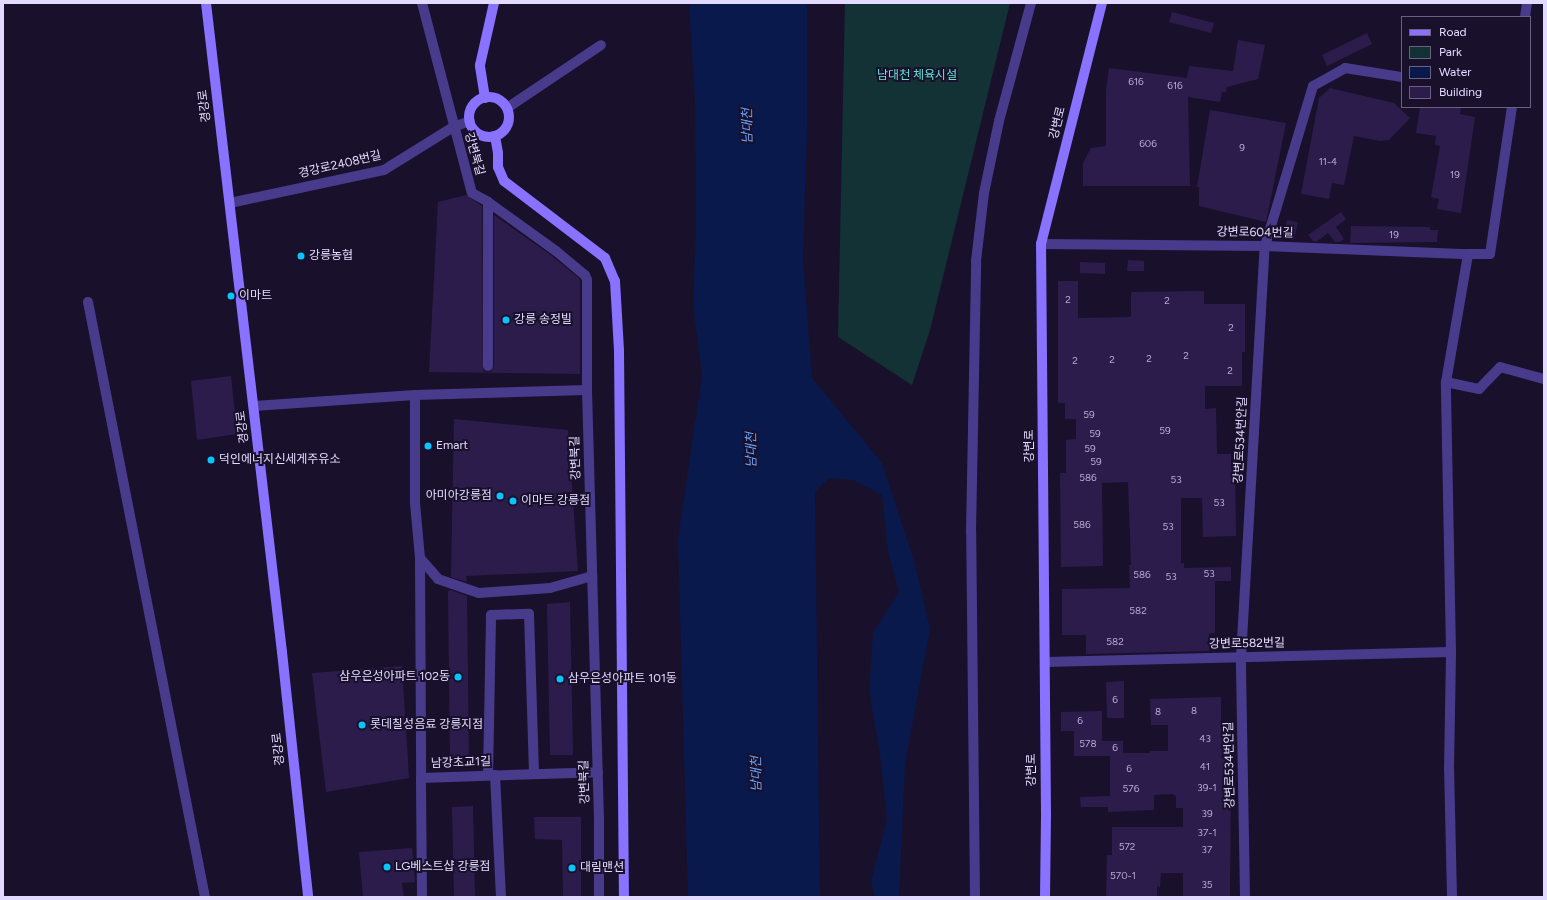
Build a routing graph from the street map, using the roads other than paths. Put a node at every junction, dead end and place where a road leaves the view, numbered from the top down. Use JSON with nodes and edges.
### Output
{"nodes":[{"id":1,"x":206,"y":3,"type":"edge"},
{"id":2,"x":422,"y":3,"type":"edge"},
{"id":3,"x":494,"y":3,"type":"edge"},
{"id":4,"x":1031,"y":3,"type":"edge"},
{"id":5,"x":1102,"y":3,"type":"edge"},
{"id":6,"x":1527,"y":3,"type":"edge"},
{"id":7,"x":1525,"y":16,"type":"edge"},
{"id":8,"x":601,"y":45,"type":"dead end"},
{"id":9,"x":1401,"y":76,"type":"edge"},
{"id":10,"x":485,"y":98,"type":"junction"},
{"id":11,"x":507,"y":108,"type":"junction"},
{"id":12,"x":1512,"y":108,"type":"edge"},
{"id":13,"x":470,"y":121,"type":"junction"},
{"id":14,"x":453,"y":127,"type":"junction"},
{"id":15,"x":495,"y":136,"type":"junction"},
{"id":16,"x":488,"y":202,"type":"junction"},
{"id":17,"x":230,"y":203,"type":"junction"},
{"id":18,"x":1041,"y":244,"type":"junction"},
{"id":19,"x":1265,"y":246,"type":"junction"},
{"id":20,"x":1468,"y":254,"type":"junction"},
{"id":21,"x":88,"y":302,"type":"dead end"},
{"id":22,"x":488,"y":366,"type":"dead end"},
{"id":23,"x":1544,"y":379,"type":"edge"},
{"id":24,"x":1446,"y":382,"type":"junction"},
{"id":25,"x":587,"y":390,"type":"junction"},
{"id":26,"x":414,"y":395,"type":"junction"},
{"id":27,"x":254,"y":406,"type":"junction"},
{"id":28,"x":420,"y":558,"type":"junction"},
{"id":29,"x":592,"y":576,"type":"junction"},
{"id":30,"x":1451,"y":652,"type":"junction"},
{"id":31,"x":1241,"y":657,"type":"junction"},
{"id":32,"x":1044,"y":662,"type":"junction"},
{"id":33,"x":598,"y":772,"type":"junction"},
{"id":34,"x":534,"y":774,"type":"junction"},
{"id":35,"x":492,"y":775,"type":"junction"},
{"id":36,"x":421,"y":778,"type":"junction"},
{"id":37,"x":205,"y":897,"type":"edge"},
{"id":38,"x":308,"y":897,"type":"edge"},
{"id":39,"x":422,"y":897,"type":"edge"},
{"id":40,"x":501,"y":897,"type":"edge"},
{"id":41,"x":599,"y":897,"type":"edge"},
{"id":42,"x":624,"y":897,"type":"edge"},
{"id":43,"x":975,"y":897,"type":"edge"},
{"id":44,"x":1045,"y":897,"type":"edge"},
{"id":45,"x":1245,"y":897,"type":"edge"},
{"id":46,"x":1452,"y":897,"type":"edge"}],
"edges":[{"from":1,"to":17,"type":"street","name":"경강로"},
{"from":2,"to":14,"type":"street","name":"강변북길"},
{"from":3,"to":10,"type":"street"},
{"from":4,"to":43,"type":"street"},
{"from":5,"to":18,"type":"street","name":"강변로"},
{"from":6,"to":7,"type":"street"},
{"from":8,"to":11,"type":"street"},
{"from":9,"to":19,"type":"street","name":"강변로534번안길"},
{"from":10,"to":11,"type":"street"},
{"from":10,"to":13,"type":"street"},
{"from":11,"to":15,"type":"street"},
{"from":12,"to":20,"type":"street","name":"강변로604번길"},
{"from":13,"to":14,"type":"street","name":"경강로2408번길"},
{"from":13,"to":15,"type":"street"},
{"from":14,"to":16,"type":"street","name":"강변북길"},
{"from":14,"to":17,"type":"street","name":"경강로2408번길"},
{"from":15,"to":42,"type":"street"},
{"from":16,"to":22,"type":"street"},
{"from":16,"to":25,"type":"street","name":"강변북길"},
{"from":17,"to":27,"type":"street","name":"경강로"},
{"from":18,"to":19,"type":"street","name":"강변로604번길"},
{"from":18,"to":32,"type":"street","name":"강변로"},
{"from":19,"to":20,"type":"street","name":"강변로604번길"},
{"from":19,"to":31,"type":"street","name":"강변로534번안길"},
{"from":20,"to":24,"type":"street"},
{"from":21,"to":37,"type":"street"},
{"from":23,"to":24,"type":"street"},
{"from":24,"to":30,"type":"street"},
{"from":25,"to":26,"type":"street"},
{"from":25,"to":29,"type":"street","name":"강변북길"},
{"from":26,"to":27,"type":"street"},
{"from":26,"to":28,"type":"street"},
{"from":27,"to":38,"type":"street","name":"경강로"},
{"from":28,"to":29,"type":"street"},
{"from":28,"to":36,"type":"street"},
{"from":29,"to":33,"type":"street","name":"강변북길"},
{"from":30,"to":31,"type":"street","name":"강변로582번길"},
{"from":30,"to":46,"type":"street"},
{"from":31,"to":32,"type":"street","name":"강변로582번길"},
{"from":31,"to":45,"type":"street","name":"강변로534번안길"},
{"from":32,"to":44,"type":"street","name":"강변로"},
{"from":33,"to":34,"type":"street","name":"남강초교1길"},
{"from":33,"to":41,"type":"street","name":"강변북길"},
{"from":34,"to":35,"type":"street","name":"남강초교1길"},
{"from":34,"to":35,"type":"street"},
{"from":35,"to":36,"type":"street","name":"남강초교1길"},
{"from":35,"to":40,"type":"street"},
{"from":36,"to":39,"type":"street","name":"남강초교1길"}]}
